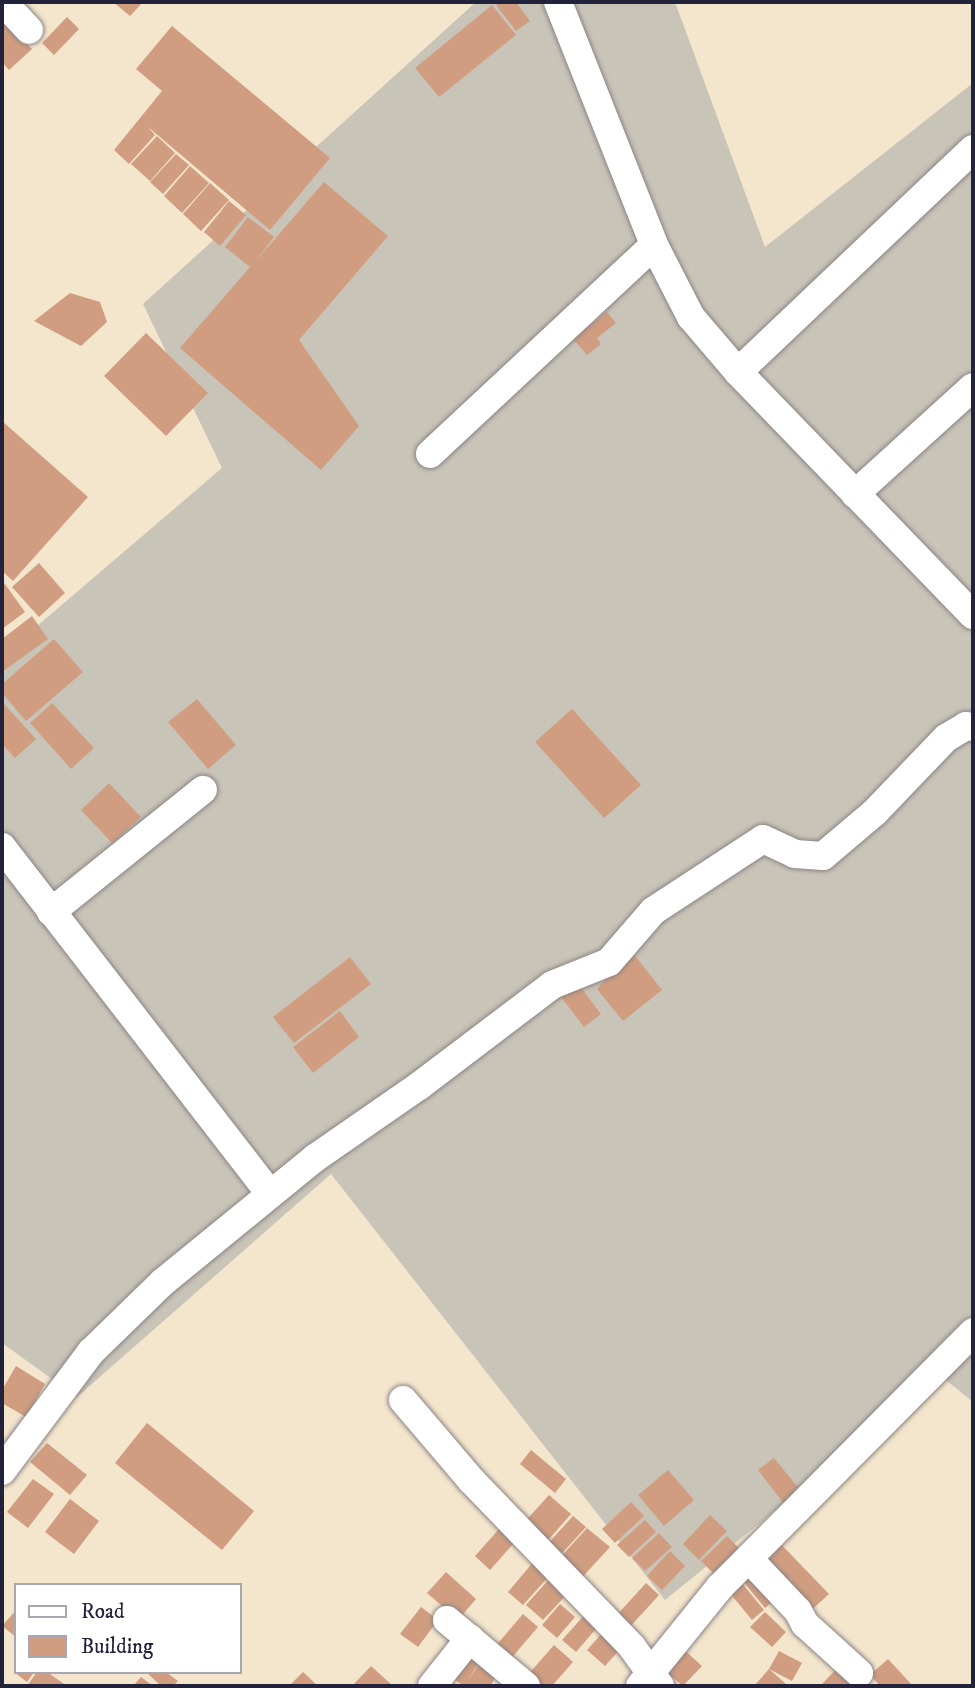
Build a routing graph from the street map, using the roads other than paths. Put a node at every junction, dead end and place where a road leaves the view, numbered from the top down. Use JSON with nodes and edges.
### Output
{"nodes":[{"id":1,"x":2,"y":2,"type":"edge"},
{"id":2,"x":558,"y":2,"type":"edge"},
{"id":3,"x":29,"y":30,"type":"dead end"},
{"id":4,"x":973,"y":149,"type":"edge"},
{"id":5,"x":654,"y":245,"type":"junction"},
{"id":6,"x":738,"y":372,"type":"junction"},
{"id":7,"x":973,"y":387,"type":"edge"},
{"id":8,"x":430,"y":454,"type":"dead end"},
{"id":9,"x":855,"y":494,"type":"junction"},
{"id":10,"x":973,"y":615,"type":"edge"},
{"id":11,"x":973,"y":727,"type":"edge"},
{"id":12,"x":203,"y":790,"type":"dead end"},
{"id":13,"x":2,"y":847,"type":"edge"},
{"id":14,"x":51,"y":912,"type":"junction"},
{"id":15,"x":270,"y":1194,"type":"junction"},
{"id":16,"x":973,"y":1332,"type":"edge"},
{"id":17,"x":403,"y":1399,"type":"dead end"},
{"id":18,"x":2,"y":1471,"type":"edge"},
{"id":19,"x":749,"y":1559,"type":"junction"},
{"id":20,"x":447,"y":1620,"type":"dead end"},
{"id":21,"x":470,"y":1638,"type":"junction"},
{"id":22,"x":859,"y":1672,"type":"dead end"},
{"id":23,"x":650,"y":1682,"type":"edge"},
{"id":24,"x":432,"y":1686,"type":"edge"},
{"id":25,"x":526,"y":1686,"type":"edge"}],
"edges":[{"from":1,"to":3,"type":"street"},
{"from":2,"to":5,"type":"street"},
{"from":4,"to":6,"type":"street"},
{"from":5,"to":6,"type":"street"},
{"from":5,"to":8,"type":"street"},
{"from":6,"to":9,"type":"street"},
{"from":7,"to":9,"type":"street"},
{"from":9,"to":10,"type":"street"},
{"from":11,"to":15,"type":"street"},
{"from":12,"to":14,"type":"street"},
{"from":13,"to":14,"type":"street"},
{"from":14,"to":15,"type":"street"},
{"from":15,"to":18,"type":"street"},
{"from":16,"to":19,"type":"street"},
{"from":17,"to":23,"type":"street"},
{"from":19,"to":22,"type":"street"},
{"from":19,"to":23,"type":"street"},
{"from":20,"to":21,"type":"street"},
{"from":21,"to":24,"type":"street"},
{"from":21,"to":25,"type":"street"}]}
